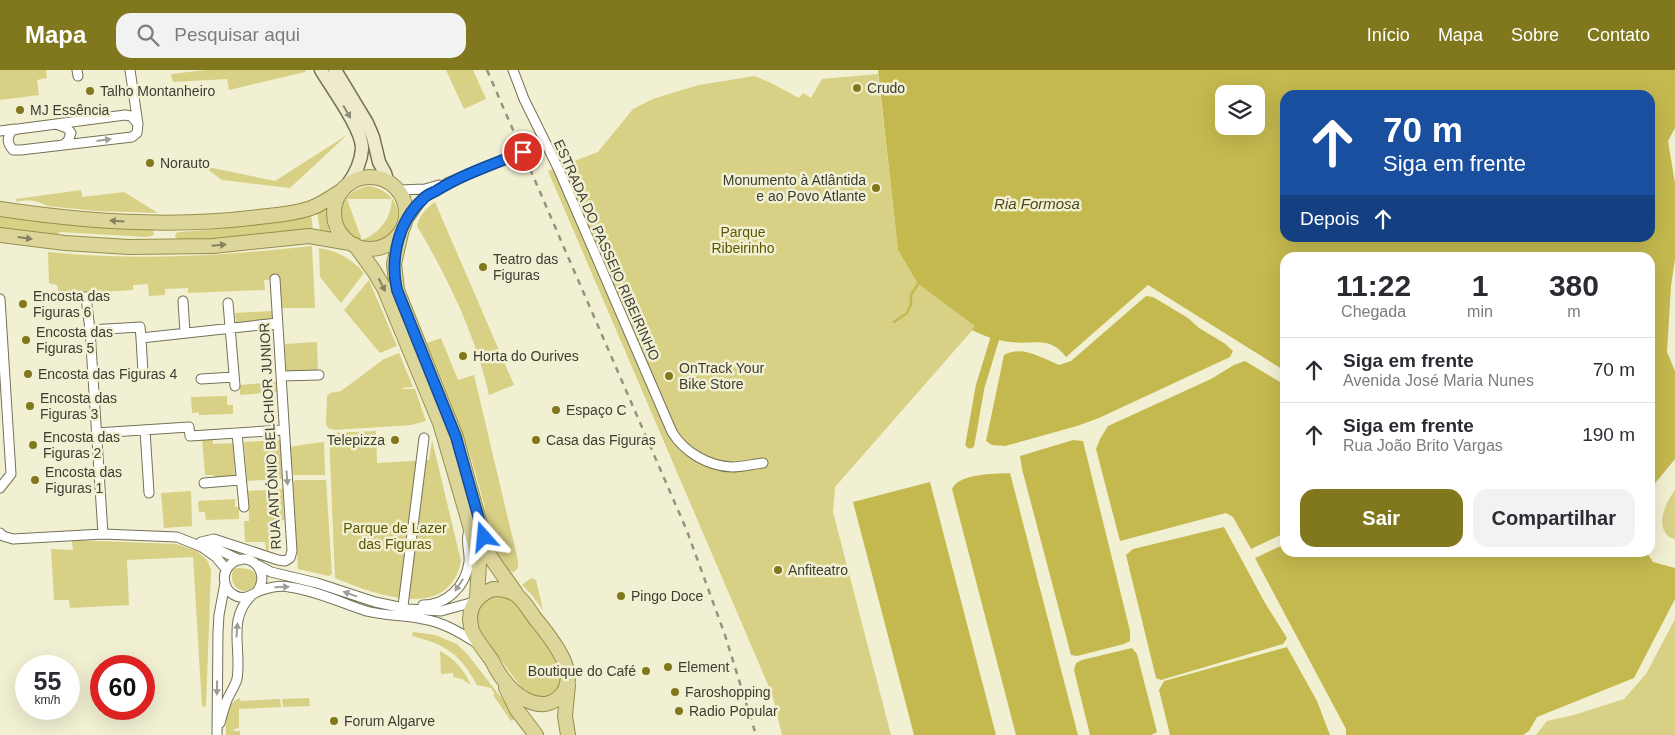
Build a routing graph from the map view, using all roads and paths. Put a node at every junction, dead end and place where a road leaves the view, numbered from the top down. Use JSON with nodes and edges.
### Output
{"nodes":[{"id":1,"x":130,"y":70,"type":"edge"},
{"id":2,"x":321,"y":70,"type":"edge"},
{"id":3,"x":335,"y":70,"type":"edge"},
{"id":4,"x":514,"y":70,"type":"edge"},
{"id":5,"x":135,"y":106,"type":"junction"},
{"id":6,"x":125,"y":115,"type":"junction"},
{"id":7,"x":82,"y":120,"type":"junction"},
{"id":8,"x":53,"y":124,"type":"junction"},
{"id":9,"x":138,"y":124,"type":"junction"},
{"id":10,"x":18,"y":129,"type":"junction"},
{"id":11,"x":0,"y":131,"type":"edge"},
{"id":12,"x":83,"y":143,"type":"junction"},
{"id":13,"x":545,"y":143,"type":"junction"},
{"id":14,"x":63,"y":145,"type":"junction"},
{"id":15,"x":387,"y":180,"type":"junction"},
{"id":16,"x":449,"y":182,"type":"junction"},
{"id":17,"x":344,"y":188,"type":"junction"},
{"id":18,"x":398,"y":190,"type":"junction"},
{"id":19,"x":0,"y":209,"type":"edge"},
{"id":20,"x":236,"y":220,"type":"junction"},
{"id":21,"x":137,"y":222,"type":"junction"},
{"id":22,"x":403,"y":228,"type":"junction"},
{"id":23,"x":0,"y":235,"type":"edge"},
{"id":24,"x":65,"y":243,"type":"junction"},
{"id":25,"x":352,"y":244,"type":"junction"},
{"id":26,"x":184,"y":247,"type":"junction"},
{"id":27,"x":275,"y":280,"type":"dead end"},
{"id":28,"x":86,"y":297,"type":"dead end"},
{"id":29,"x":0,"y":299,"type":"edge"},
{"id":30,"x":183,"y":301,"type":"dead end"},
{"id":31,"x":228,"y":303,"type":"dead end"},
{"id":32,"x":278,"y":323,"type":"junction"},
{"id":33,"x":230,"y":328,"type":"junction"},
{"id":34,"x":90,"y":330,"type":"junction"},
{"id":35,"x":185,"y":333,"type":"junction"},
{"id":36,"x":141,"y":338,"type":"junction"},
{"id":37,"x":143,"y":373,"type":"dead end"},
{"id":38,"x":319,"y":375,"type":"dead end"},
{"id":39,"x":281,"y":376,"type":"junction"},
{"id":40,"x":201,"y":379,"type":"dead end"},
{"id":41,"x":145,"y":430,"type":"junction"},
{"id":42,"x":284,"y":430,"type":"junction"},
{"id":43,"x":237,"y":432,"type":"junction"},
{"id":44,"x":96,"y":433,"type":"junction"},
{"id":45,"x":424,"y":438,"type":"dead end"},
{"id":46,"x":763,"y":463,"type":"dead end"},
{"id":47,"x":240,"y":480,"type":"junction"},
{"id":48,"x":204,"y":483,"type":"dead end"},
{"id":49,"x":0,"y":488,"type":"edge"},
{"id":50,"x":149,"y":493,"type":"dead end"},
{"id":51,"x":244,"y":507,"type":"dead end"},
{"id":52,"x":469,"y":522,"type":"junction"},
{"id":53,"x":0,"y":533,"type":"edge"},
{"id":54,"x":103,"y":534,"type":"junction"},
{"id":55,"x":177,"y":537,"type":"junction"},
{"id":56,"x":201,"y":542,"type":"junction"},
{"id":57,"x":240,"y":560,"type":"junction"},
{"id":58,"x":255,"y":563,"type":"junction"},
{"id":59,"x":226,"y":569,"type":"junction"},
{"id":60,"x":224,"y":583,"type":"junction"},
{"id":61,"x":254,"y":594,"type":"junction"},
{"id":62,"x":517,"y":596,"type":"junction"},
{"id":63,"x":476,"y":600,"type":"junction"},
{"id":64,"x":400,"y":606,"type":"junction"},
{"id":65,"x":480,"y":645,"type":"junction"},
{"id":66,"x":568,"y":677,"type":"junction"},
{"id":67,"x":503,"y":680,"type":"junction"},
{"id":68,"x":218,"y":735,"type":"edge"},
{"id":69,"x":536,"y":735,"type":"edge"},
{"id":70,"x":568,"y":735,"type":"edge"}],
"edges":[{"from":1,"to":5,"type":"street"},
{"from":2,"to":17,"type":"main road","one_way":true},
{"from":3,"to":15,"type":"main road"},
{"from":4,"to":13,"type":"street","name":"ESTRADA DO PASSEIO RIBEIRINHO"},
{"from":5,"to":6,"type":"street"},
{"from":5,"to":9,"type":"street"},
{"from":6,"to":7,"type":"street"},
{"from":6,"to":9,"type":"street"},
{"from":7,"to":8,"type":"street"},
{"from":7,"to":12,"type":"street"},
{"from":8,"to":10,"type":"street"},
{"from":8,"to":14,"type":"street"},
{"from":12,"to":9,"type":"street","one_way":true},
{"from":10,"to":11,"type":"street"},
{"from":10,"to":14,"type":"street"},
{"from":12,"to":14,"type":"street"},
{"from":13,"to":16,"type":"street"},
{"from":13,"to":46,"type":"street","name":"ESTRADA DO PASSEIO RIBEIRINHO"},
{"from":15,"to":17,"type":"main road"},
{"from":15,"to":18,"type":"main road"},
{"from":16,"to":18,"type":"street"},
{"from":16,"to":22,"type":"street"},
{"from":17,"to":20,"type":"main road"},
{"from":17,"to":25,"type":"main road"},
{"from":18,"to":22,"type":"main road"},
{"from":21,"to":19,"type":"main road","one_way":true},
{"from":20,"to":21,"type":"main road"},
{"from":20,"to":26,"type":"main road"},
{"from":21,"to":24,"type":"main road"},
{"from":22,"to":25,"type":"main road"},
{"from":22,"to":62,"type":"main road"},
{"from":23,"to":24,"type":"main road","one_way":true},
{"from":24,"to":26,"type":"main road"},
{"from":26,"to":25,"type":"main road","one_way":true},
{"from":25,"to":52,"type":"main road","one_way":true},
{"from":27,"to":32,"type":"street","name":"RUA ANTÓNIO BELCHIOR JUNIOR"},
{"from":28,"to":34,"type":"street"},
{"from":29,"to":49,"type":"street"},
{"from":30,"to":35,"type":"street"},
{"from":31,"to":33,"type":"street"},
{"from":32,"to":33,"type":"street"},
{"from":32,"to":39,"type":"street","name":"RUA ANTÓNIO BELCHIOR JUNIOR"},
{"from":33,"to":35,"type":"street"},
{"from":33,"to":40,"type":"street"},
{"from":34,"to":36,"type":"street"},
{"from":34,"to":44,"type":"street"},
{"from":35,"to":36,"type":"street"},
{"from":36,"to":37,"type":"street"},
{"from":38,"to":39,"type":"street"},
{"from":39,"to":42,"type":"street","name":"RUA ANTÓNIO BELCHIOR JUNIOR"},
{"from":41,"to":43,"type":"street"},
{"from":41,"to":44,"type":"street"},
{"from":41,"to":50,"type":"street"},
{"from":42,"to":43,"type":"street"},
{"from":42,"to":56,"type":"street","name":"RUA ANTÓNIO BELCHIOR JUNIOR","one_way":true},
{"from":43,"to":47,"type":"street"},
{"from":44,"to":54,"type":"street"},
{"from":45,"to":64,"type":"street"},
{"from":47,"to":48,"type":"street"},
{"from":47,"to":51,"type":"street"},
{"from":52,"to":63,"type":"main road"},
{"from":52,"to":64,"type":"street","one_way":true},
{"from":53,"to":54,"type":"street"},
{"from":54,"to":55,"type":"street"},
{"from":55,"to":56,"type":"street"},
{"from":55,"to":59,"type":"street"},
{"from":56,"to":57,"type":"street"},
{"from":57,"to":58,"type":"street"},
{"from":57,"to":59,"type":"street"},
{"from":58,"to":61,"type":"street"},
{"from":64,"to":58,"type":"street","one_way":true},
{"from":59,"to":60,"type":"street"},
{"from":60,"to":61,"type":"street"},
{"from":60,"to":68,"type":"street","one_way":true},
{"from":61,"to":65,"type":"street","one_way":true},
{"from":68,"to":61,"type":"street","one_way":true},
{"from":62,"to":63,"type":"main road"},
{"from":62,"to":66,"type":"main road"},
{"from":63,"to":64,"type":"street"},
{"from":63,"to":65,"type":"main road"},
{"from":65,"to":67,"type":"main road"},
{"from":66,"to":67,"type":"main road"},
{"from":66,"to":70,"type":"main road"},
{"from":67,"to":69,"type":"main road"}]}
